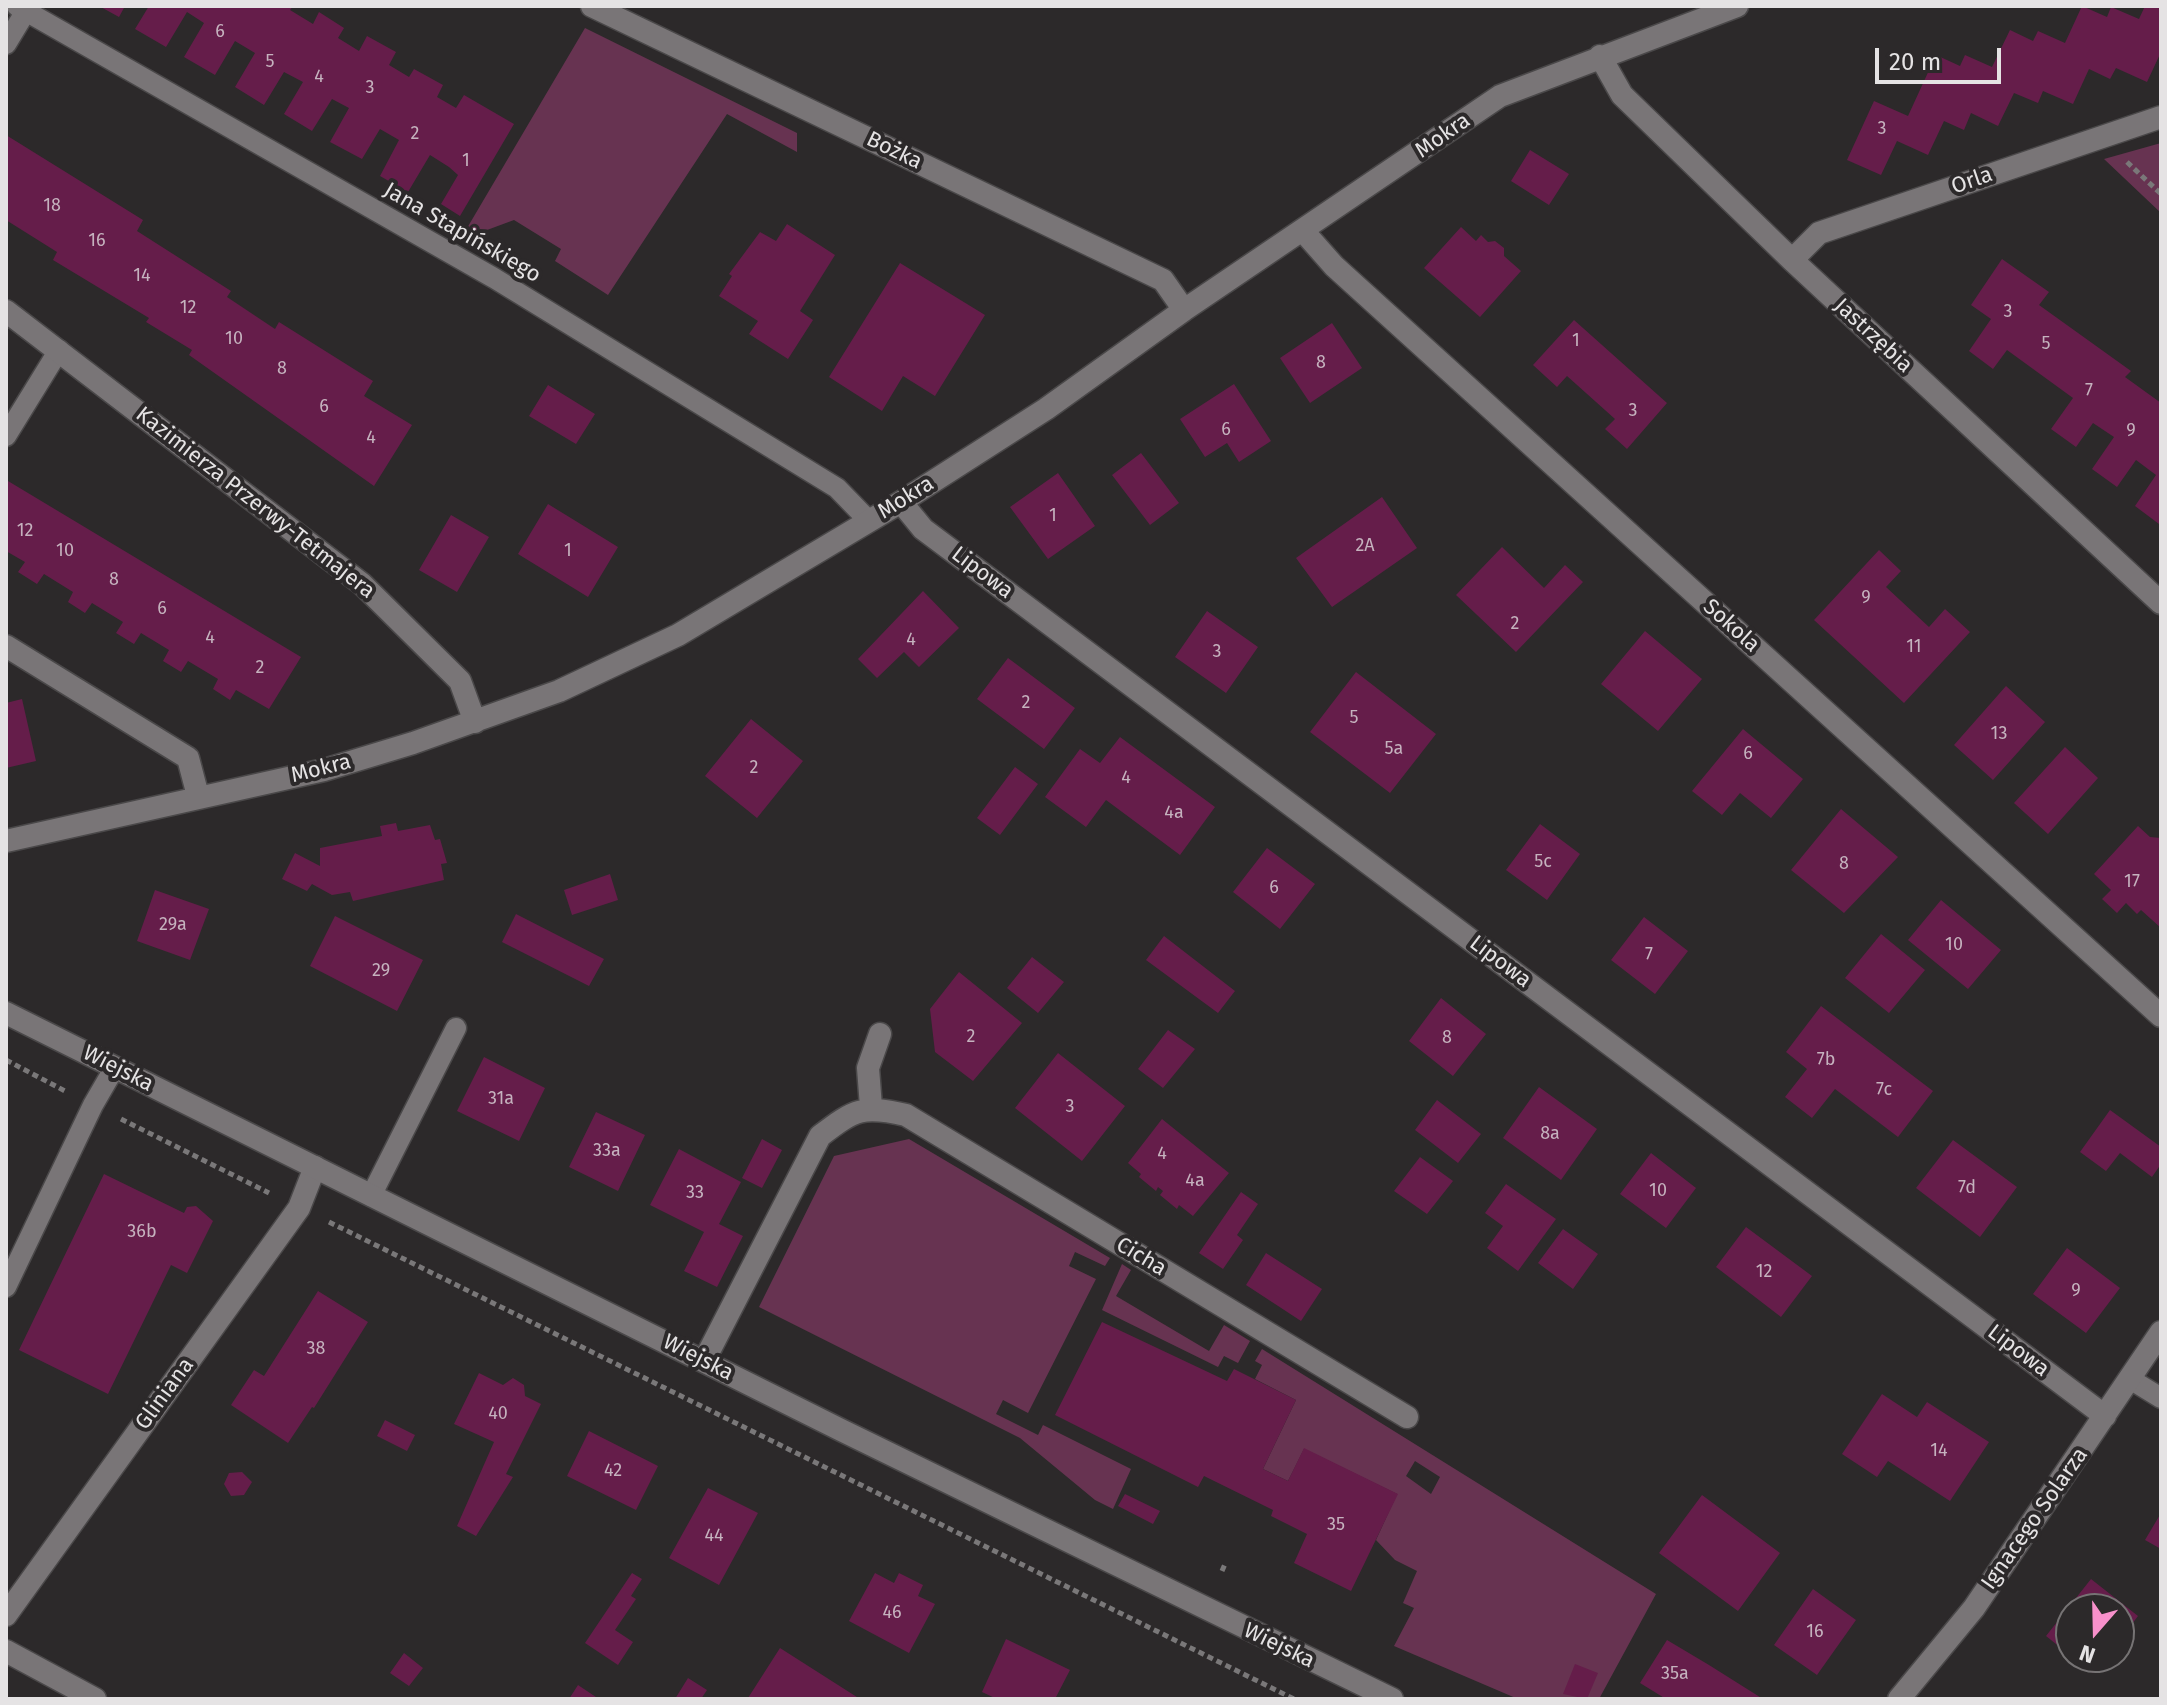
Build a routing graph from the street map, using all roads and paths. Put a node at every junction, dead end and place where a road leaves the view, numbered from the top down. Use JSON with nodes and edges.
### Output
{"nodes":[{"id":1,"x":592,"y":6,"type":"edge"},
{"id":2,"x":1737,"y":6,"type":"edge"},
{"id":3,"x":24,"y":8,"type":"edge"},
{"id":4,"x":6,"y":44,"type":"edge"},
{"id":5,"x":1600,"y":56,"type":"junction"},
{"id":6,"x":2161,"y":117,"type":"edge"},
{"id":7,"x":1304,"y":232,"type":"junction"},
{"id":8,"x":1792,"y":260,"type":"junction"},
{"id":9,"x":1184,"y":310,"type":"junction"},
{"id":10,"x":6,"y":311,"type":"edge"},
{"id":11,"x":59,"y":350,"type":"junction"},
{"id":12,"x":6,"y":436,"type":"edge"},
{"id":13,"x":901,"y":502,"type":"junction"},
{"id":14,"x":869,"y":521,"type":"junction"},
{"id":15,"x":2161,"y":603,"type":"edge"},
{"id":16,"x":6,"y":646,"type":"edge"},
{"id":17,"x":475,"y":722,"type":"junction"},
{"id":18,"x":198,"y":796,"type":"junction"},
{"id":19,"x":6,"y":841,"type":"edge"},
{"id":20,"x":6,"y":1013,"type":"edge"},
{"id":21,"x":2161,"y":1016,"type":"edge"},
{"id":22,"x":456,"y":1028,"type":"dead end"},
{"id":23,"x":880,"y":1034,"type":"dead end"},
{"id":24,"x":6,"y":1060,"type":"edge"},
{"id":25,"x":115,"y":1067,"type":"junction"},
{"id":26,"x":93,"y":1105,"type":"junction"},
{"id":27,"x":871,"y":1107,"type":"junction"},
{"id":28,"x":315,"y":1167,"type":"junction"},
{"id":29,"x":371,"y":1196,"type":"junction"},
{"id":30,"x":299,"y":1208,"type":"junction"},
{"id":31,"x":6,"y":1287,"type":"edge"},
{"id":32,"x":2161,"y":1332,"type":"edge"},
{"id":33,"x":704,"y":1361,"type":"junction"},
{"id":34,"x":2130,"y":1379,"type":"junction"},
{"id":35,"x":2161,"y":1398,"type":"edge"},
{"id":36,"x":2105,"y":1416,"type":"junction"},
{"id":37,"x":1407,"y":1417,"type":"dead end"},
{"id":38,"x":1225,"y":1564,"type":"dead end"},
{"id":39,"x":1222,"y":1571,"type":"dead end"},
{"id":40,"x":6,"y":1615,"type":"edge"},
{"id":41,"x":6,"y":1651,"type":"edge"},
{"id":42,"x":95,"y":1699,"type":"edge"},
{"id":43,"x":1294,"y":1699,"type":"edge"},
{"id":44,"x":1392,"y":1699,"type":"edge"},
{"id":45,"x":1899,"y":1699,"type":"edge"}],
"edges":[{"from":1,"to":9,"type":"street","name":"Bożka"},
{"from":2,"to":5,"type":"street","name":"Mokra"},
{"from":3,"to":4,"type":"lane"},
{"from":3,"to":14,"type":"lane","name":"Jana Stapińskiego"},
{"from":5,"to":7,"type":"street","name":"Mokra"},
{"from":5,"to":8,"type":"street","name":"Jastrzębia"},
{"from":6,"to":8,"type":"street","name":"Orla"},
{"from":7,"to":9,"type":"street","name":"Mokra"},
{"from":7,"to":21,"type":"street","name":"Sokola"},
{"from":8,"to":15,"type":"street","name":"Jastrzębia"},
{"from":9,"to":13,"type":"street","name":"Mokra"},
{"from":10,"to":11,"type":"street","name":"Kazimierza Przerwy-Tetmajera"},
{"from":11,"to":12,"type":"lane"},
{"from":11,"to":17,"type":"street","name":"Kazimierza Przerwy-Tetmajera"},
{"from":13,"to":14,"type":"street","name":"Mokra"},
{"from":13,"to":36,"type":"street","name":"Lipowa"},
{"from":14,"to":17,"type":"street","name":"Mokra"},
{"from":16,"to":18,"type":"street"},
{"from":17,"to":18,"type":"street","name":"Mokra"},
{"from":18,"to":19,"type":"street","name":"Mokra"},
{"from":20,"to":25,"type":"street","name":"Wiejska"},
{"from":22,"to":29,"type":"lane"},
{"from":23,"to":27,"type":"street"},
{"from":24,"to":26,"type":"path"},
{"from":25,"to":26,"type":"lane"},
{"from":25,"to":28,"type":"street","name":"Wiejska"},
{"from":26,"to":30,"type":"path"},
{"from":26,"to":31,"type":"lane"},
{"from":27,"to":33,"type":"street"},
{"from":27,"to":37,"type":"street","name":"Cicha"},
{"from":28,"to":29,"type":"street","name":"Wiejska"},
{"from":28,"to":30,"type":"street","name":"Gliniana"},
{"from":29,"to":33,"type":"street","name":"Wiejska"},
{"from":30,"to":40,"type":"street","name":"Gliniana"},
{"from":30,"to":43,"type":"path"},
{"from":32,"to":34,"type":"street","name":"Ignacego Solarza"},
{"from":33,"to":44,"type":"street","name":"Wiejska"},
{"from":34,"to":35,"type":"lane"},
{"from":34,"to":36,"type":"street","name":"Ignacego Solarza"},
{"from":36,"to":45,"type":"street","name":"Ignacego Solarza"},
{"from":38,"to":39,"type":"path"},
{"from":41,"to":42,"type":"street"}]}
